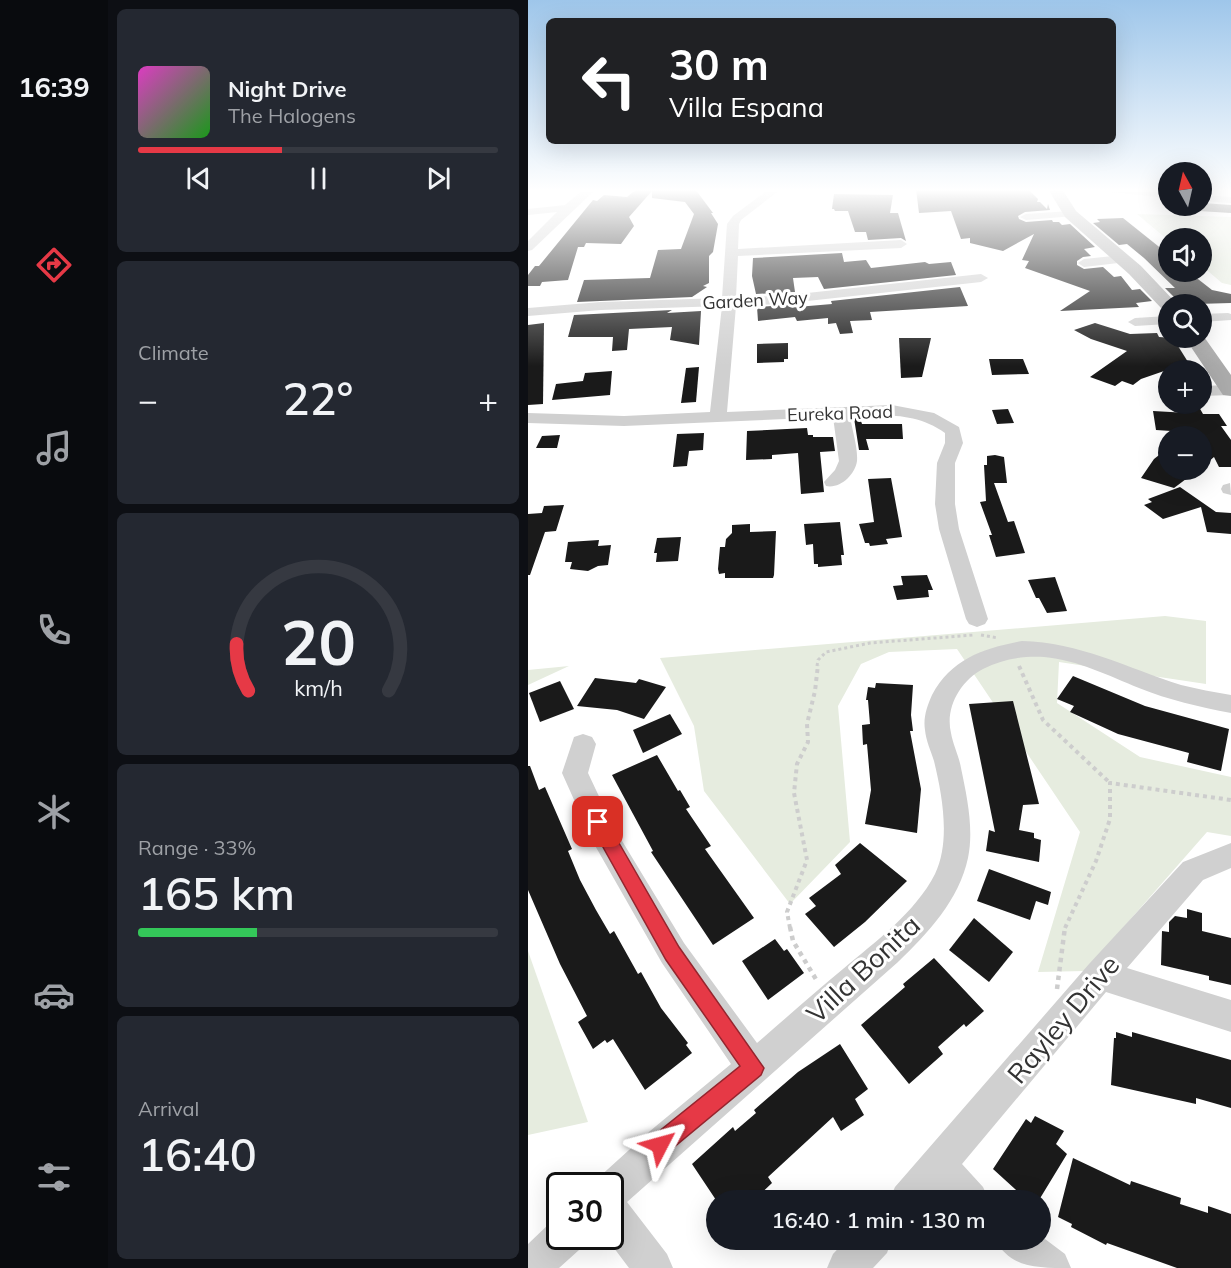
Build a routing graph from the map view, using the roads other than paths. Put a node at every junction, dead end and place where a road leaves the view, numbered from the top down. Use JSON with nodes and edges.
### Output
{"nodes":[{"id":1,"x":732,"y":248,"type":"edge"},
{"id":2,"x":823,"y":248,"type":"edge"},
{"id":3,"x":1110,"y":248,"type":"edge"},
{"id":4,"x":732,"y":253,"type":"junction"},
{"id":5,"x":1123,"y":260,"type":"junction"},
{"id":6,"x":1084,"y":263,"type":"dead end"},
{"id":7,"x":981,"y":278,"type":"dead end"},
{"id":8,"x":1158,"y":295,"type":"edge"},
{"id":9,"x":729,"y":303,"type":"junction"},
{"id":10,"x":528,"y":312,"type":"edge"},
{"id":11,"x":1228,"y":317,"type":"dead end"},
{"id":12,"x":1212,"y":318,"type":"edge"},
{"id":13,"x":1158,"y":321,"type":"edge"},
{"id":14,"x":1135,"y":322,"type":"dead end"},
{"id":15,"x":1202,"y":348,"type":"edge"},
{"id":16,"x":1231,"y":390,"type":"edge"},
{"id":17,"x":1212,"y":391,"type":"edge"},
{"id":18,"x":841,"y":412,"type":"junction"},
{"id":19,"x":528,"y":417,"type":"edge"},
{"id":20,"x":718,"y":417,"type":"junction"},
{"id":21,"x":833,"y":482,"type":"dead end"},
{"id":22,"x":977,"y":619,"type":"dead end"},
{"id":23,"x":1231,"y":704,"type":"edge"},
{"id":24,"x":583,"y":744,"type":"dead end"},
{"id":25,"x":1231,"y":855,"type":"edge"},
{"id":26,"x":1100,"y":975,"type":"junction"},
{"id":27,"x":1231,"y":1016,"type":"edge"},
{"id":28,"x":754,"y":1068,"type":"junction"},
{"id":29,"x":939,"y":1167,"type":"junction"},
{"id":30,"x":624,"y":1178,"type":"edge"},
{"id":31,"x":918,"y":1190,"type":"edge"},
{"id":32,"x":961,"y":1190,"type":"edge"},
{"id":33,"x":624,"y":1230,"type":"edge"},
{"id":34,"x":550,"y":1250,"type":"edge"},
{"id":35,"x":863,"y":1250,"type":"edge"},
{"id":36,"x":1028,"y":1250,"type":"edge"},
{"id":37,"x":531,"y":1268,"type":"edge"},
{"id":38,"x":653,"y":1268,"type":"edge"},
{"id":39,"x":847,"y":1268,"type":"edge"},
{"id":40,"x":1052,"y":1268,"type":"edge"}],
"edges":[{"from":1,"to":4,"type":"street"},
{"from":2,"to":4,"type":"street"},
{"from":3,"to":5,"type":"main road"},
{"from":4,"to":9,"type":"street"},
{"from":5,"to":6,"type":"street"},
{"from":5,"to":8,"type":"main road"},
{"from":7,"to":9,"type":"street","name":"Garden Way"},
{"from":9,"to":10,"type":"street","name":"Garden Way"},
{"from":9,"to":20,"type":"street"},
{"from":11,"to":12,"type":"street"},
{"from":13,"to":14,"type":"street"},
{"from":15,"to":16,"type":"main road"},
{"from":16,"to":17,"type":"street"},
{"from":18,"to":20,"type":"street","name":"Eureka Road"},
{"from":18,"to":21,"type":"street"},
{"from":18,"to":22,"type":"street","name":"Eureka Road"},
{"from":19,"to":20,"type":"street","name":"Eureka Road"},
{"from":23,"to":28,"type":"street","name":"Villa Bonita"},
{"from":24,"to":28,"type":"street"},
{"from":25,"to":26,"type":"street","name":"Rayley Drive"},
{"from":26,"to":27,"type":"street"},
{"from":26,"to":29,"type":"street","name":"Rayley Drive"},
{"from":28,"to":30,"type":"street","name":"Villa Bonita"},
{"from":29,"to":31,"type":"street","name":"Rayley Drive"},
{"from":29,"to":32,"type":"street"},
{"from":33,"to":38,"type":"street"},
{"from":34,"to":37,"type":"street"},
{"from":35,"to":39,"type":"street"},
{"from":36,"to":40,"type":"street"}]}
